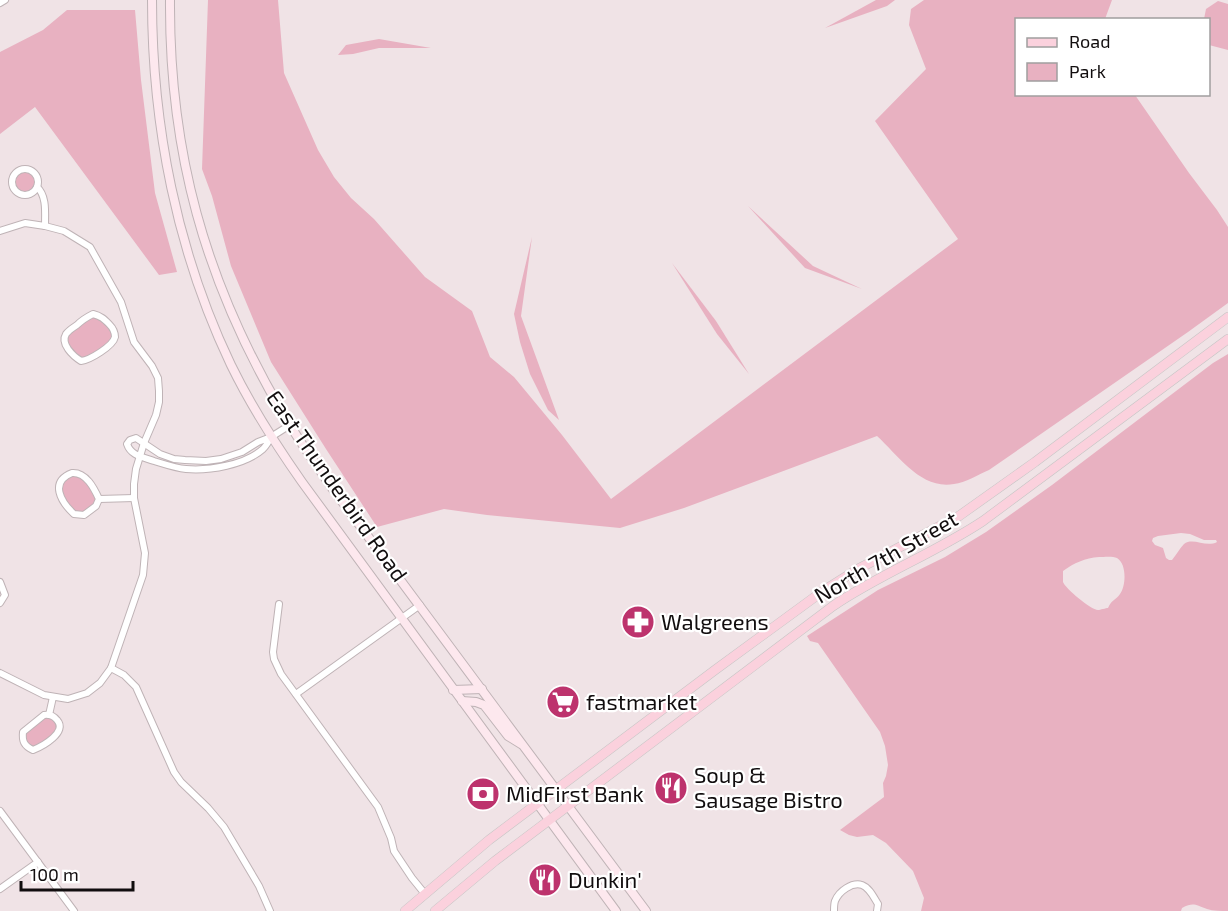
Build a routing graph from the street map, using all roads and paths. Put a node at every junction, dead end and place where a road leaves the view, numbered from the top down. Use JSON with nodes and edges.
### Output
{"nodes":[{"id":1,"x":5,"y":0,"type":"edge"},
{"id":2,"x":152,"y":0,"type":"edge"},
{"id":3,"x":170,"y":0,"type":"edge"},
{"id":4,"x":0,"y":3,"type":"edge"},
{"id":5,"x":37,"y":187,"type":"junction"},
{"id":6,"x":45,"y":226,"type":"junction"},
{"id":7,"x":0,"y":231,"type":"edge"},
{"id":8,"x":1228,"y":318,"type":"edge"},
{"id":9,"x":128,"y":323,"type":"junction"},
{"id":10,"x":113,"y":328,"type":"junction"},
{"id":11,"x":1228,"y":339,"type":"edge"},
{"id":12,"x":290,"y":425,"type":"junction"},
{"id":13,"x":271,"y":437,"type":"junction"},
{"id":14,"x":144,"y":443,"type":"junction"},
{"id":15,"x":140,"y":456,"type":"junction"},
{"id":16,"x":134,"y":498,"type":"junction"},
{"id":17,"x":99,"y":499,"type":"junction"},
{"id":18,"x":0,"y":582,"type":"edge"},
{"id":19,"x":0,"y":603,"type":"edge"},
{"id":20,"x":279,"y":604,"type":"dead end"},
{"id":21,"x":420,"y":605,"type":"junction"},
{"id":22,"x":401,"y":619,"type":"junction"},
{"id":23,"x":111,"y":668,"type":"junction"},
{"id":24,"x":0,"y":673,"type":"edge"},
{"id":25,"x":482,"y":689,"type":"junction"},
{"id":26,"x":453,"y":690,"type":"junction"},
{"id":27,"x":296,"y":694,"type":"junction"},
{"id":28,"x":53,"y":697,"type":"junction"},
{"id":29,"x":462,"y":701,"type":"junction"},
{"id":30,"x":49,"y":714,"type":"junction"},
{"id":31,"x":525,"y":746,"type":"junction"},
{"id":32,"x":556,"y":789,"type":"junction"},
{"id":33,"x":537,"y":804,"type":"junction"},
{"id":34,"x":568,"y":806,"type":"junction"},
{"id":35,"x":0,"y":811,"type":"edge"},
{"id":36,"x":549,"y":820,"type":"junction"},
{"id":37,"x":38,"y":862,"type":"junction"},
{"id":38,"x":0,"y":890,"type":"edge"},
{"id":39,"x":425,"y":894,"type":"junction"},
{"id":40,"x":74,"y":911,"type":"edge"},
{"id":41,"x":270,"y":911,"type":"edge"},
{"id":42,"x":405,"y":911,"type":"edge"},
{"id":43,"x":435,"y":911,"type":"edge"},
{"id":44,"x":616,"y":911,"type":"edge"},
{"id":45,"x":646,"y":911,"type":"edge"},
{"id":46,"x":834,"y":911,"type":"edge"},
{"id":47,"x":877,"y":911,"type":"edge"}],
"edges":[{"from":1,"to":4,"type":"street"},
{"from":2,"to":13,"type":"main road","name":"East Thunderbird Road"},
{"from":3,"to":12,"type":"main road","name":"East Thunderbird Road"},
{"from":5,"to":5,"type":"street"},
{"from":5,"to":6,"type":"street"},
{"from":6,"to":7,"type":"street"},
{"from":6,"to":9,"type":"street"},
{"from":8,"to":32,"type":"main road","name":"North 7th Street"},
{"from":9,"to":10,"type":"street"},
{"from":9,"to":14,"type":"street"},
{"from":10,"to":10,"type":"street"},
{"from":11,"to":34,"type":"main road","name":"North 7th Street"},
{"from":12,"to":13,"type":"street"},
{"from":12,"to":21,"type":"main road","name":"East Thunderbird Road"},
{"from":13,"to":14,"type":"street"},
{"from":13,"to":15,"type":"street"},
{"from":13,"to":22,"type":"main road","name":"East Thunderbird Road"},
{"from":14,"to":15,"type":"street"},
{"from":14,"to":15,"type":"street"},
{"from":15,"to":16,"type":"street"},
{"from":16,"to":17,"type":"street"},
{"from":16,"to":23,"type":"street"},
{"from":17,"to":17,"type":"street"},
{"from":18,"to":19,"type":"street"},
{"from":20,"to":27,"type":"street"},
{"from":21,"to":22,"type":"street"},
{"from":21,"to":25,"type":"main road","name":"East Thunderbird Road"},
{"from":22,"to":26,"type":"main road","name":"East Thunderbird Road"},
{"from":22,"to":27,"type":"street"},
{"from":23,"to":28,"type":"street"},
{"from":23,"to":41,"type":"street"},
{"from":24,"to":28,"type":"street"},
{"from":25,"to":26,"type":"main road"},
{"from":25,"to":31,"type":"main road","name":"East Thunderbird Road"},
{"from":26,"to":29,"type":"main road","name":"East Thunderbird Road"},
{"from":27,"to":39,"type":"street"},
{"from":28,"to":30,"type":"street"},
{"from":29,"to":31,"type":"main road"},
{"from":29,"to":33,"type":"main road","name":"East Thunderbird Road"},
{"from":30,"to":30,"type":"street"},
{"from":31,"to":32,"type":"main road","name":"East Thunderbird Road"},
{"from":32,"to":33,"type":"main road","name":"North 7th Street"},
{"from":32,"to":34,"type":"main road","name":"East Thunderbird Road"},
{"from":33,"to":36,"type":"main road","name":"East Thunderbird Road"},
{"from":33,"to":39,"type":"main road","name":"North 7th Street"},
{"from":34,"to":36,"type":"main road","name":"North 7th Street"},
{"from":34,"to":45,"type":"main road","name":"East Thunderbird Road"},
{"from":35,"to":37,"type":"street"},
{"from":36,"to":43,"type":"main road","name":"North 7th Street"},
{"from":36,"to":44,"type":"main road","name":"East Thunderbird Road"},
{"from":37,"to":38,"type":"street"},
{"from":37,"to":40,"type":"street"},
{"from":39,"to":42,"type":"main road","name":"North 7th Street"},
{"from":46,"to":47,"type":"street"}]}
